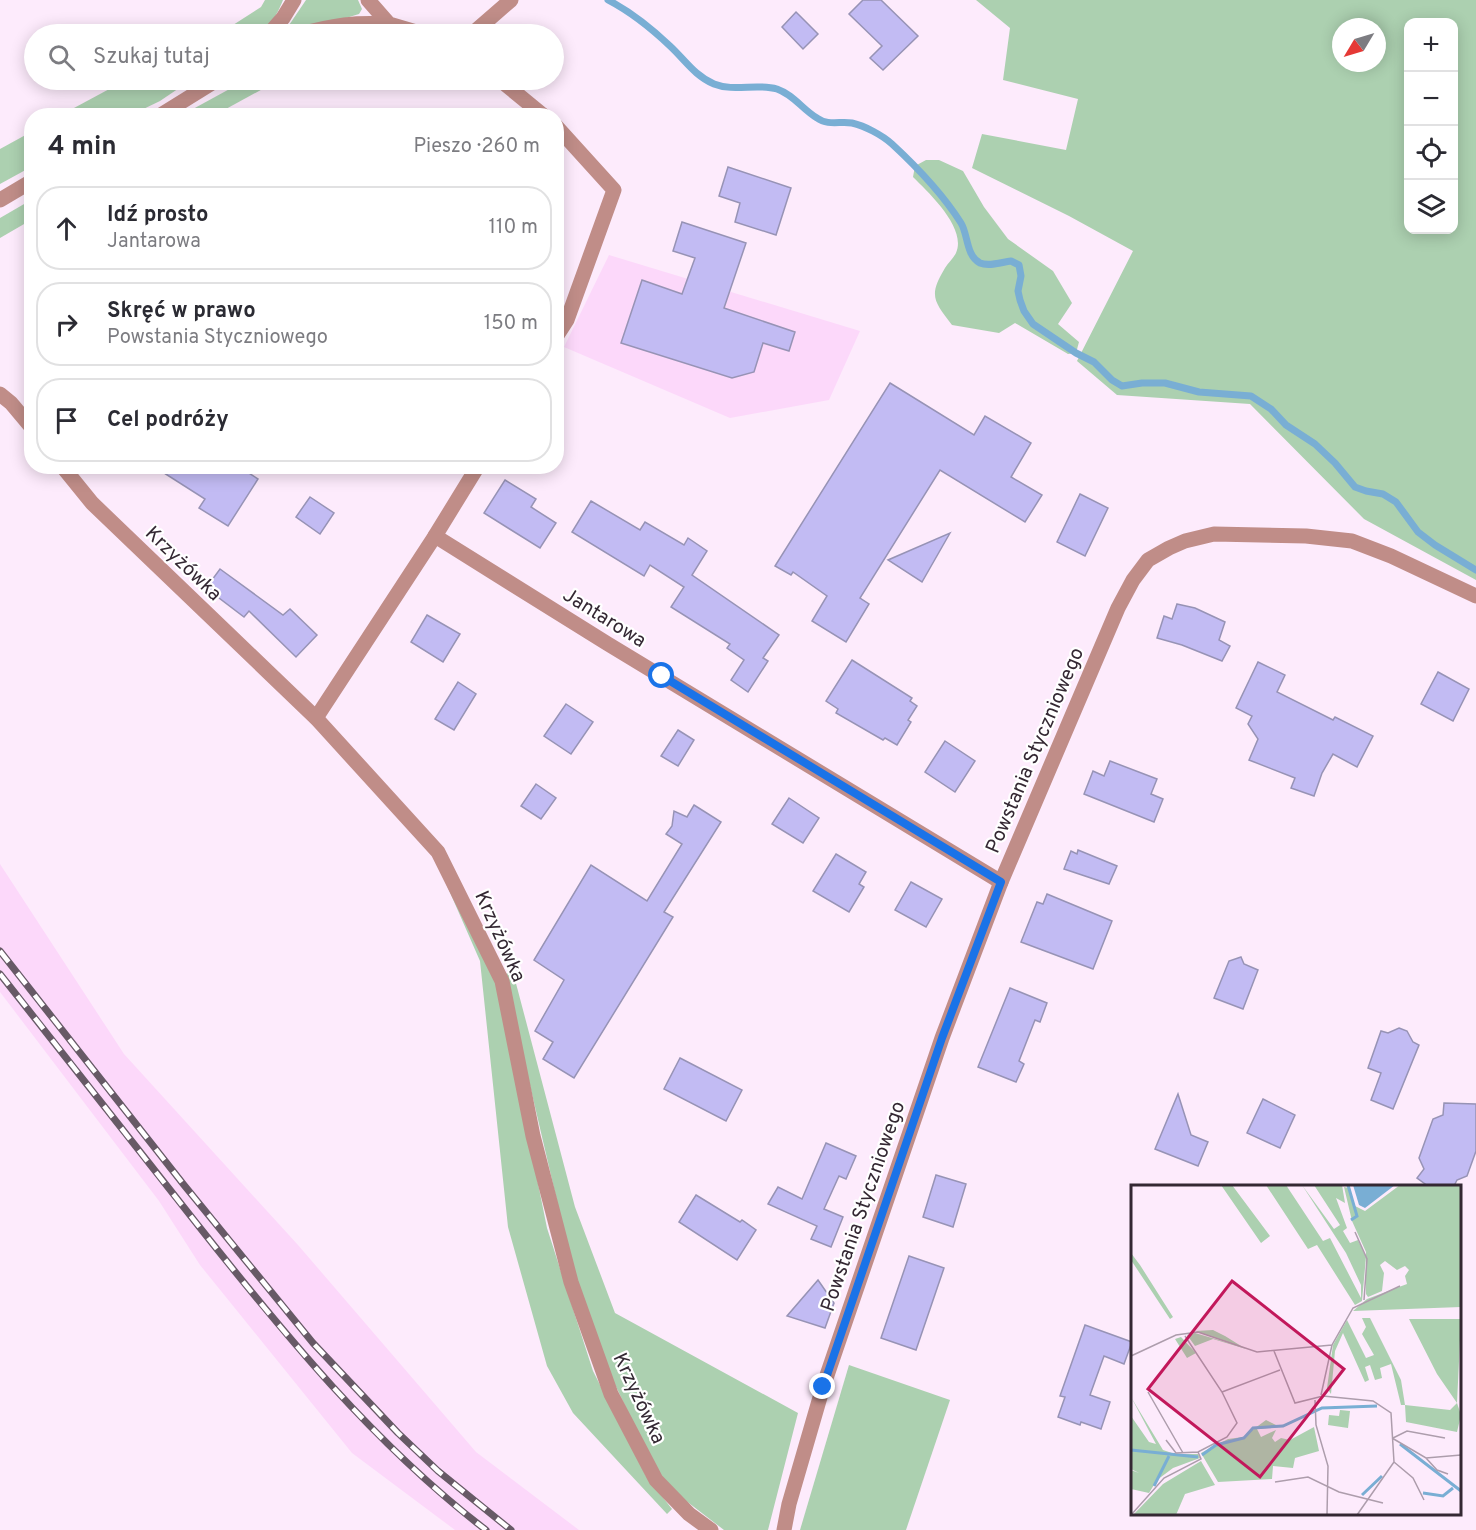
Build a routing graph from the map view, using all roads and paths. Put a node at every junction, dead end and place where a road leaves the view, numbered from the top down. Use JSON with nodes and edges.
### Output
{"nodes":[{"id":1,"x":294,"y":0,"type":"edge"},
{"id":2,"x":368,"y":0,"type":"edge"},
{"id":3,"x":511,"y":0,"type":"edge"},
{"id":4,"x":278,"y":24,"type":"edge"},
{"id":5,"x":348,"y":24,"type":"edge"},
{"id":6,"x":389,"y":24,"type":"joint"},
{"id":7,"x":483,"y":24,"type":"edge"},
{"id":8,"x":201,"y":90,"type":"edge"},
{"id":9,"x":512,"y":90,"type":"edge"},
{"id":10,"x":172,"y":108,"type":"edge"},
{"id":11,"x":534,"y":108,"type":"edge"},
{"id":12,"x":564,"y":135,"type":"edge"},
{"id":13,"x":24,"y":186,"type":"edge"},
{"id":14,"x":0,"y":200,"type":"edge"},
{"id":15,"x":564,"y":325,"type":"edge"},
{"id":16,"x":0,"y":394,"type":"edge"},
{"id":17,"x":24,"y":418,"type":"edge"},
{"id":18,"x":68,"y":474,"type":"edge"},
{"id":19,"x":473,"y":474,"type":"edge"},
{"id":20,"x":435,"y":536,"type":"junction"},
{"id":21,"x":1476,"y":596,"type":"edge"},
{"id":22,"x":316,"y":718,"type":"junction"},
{"id":23,"x":1001,"y":882,"type":"junction"},
{"id":24,"x":711,"y":1530,"type":"edge"},
{"id":25,"x":784,"y":1530,"type":"edge"}],
"edges":[{"from":1,"to":4,"type":"street"},
{"from":2,"to":6,"type":"street"},
{"from":3,"to":7,"type":"street"},
{"from":5,"to":6,"type":"street"},
{"from":8,"to":10,"type":"street"},
{"from":9,"to":11,"type":"street"},
{"from":12,"to":15,"type":"street"},
{"from":13,"to":14,"type":"street"},
{"from":16,"to":17,"type":"street"},
{"from":18,"to":22,"type":"street","name":"Krzyżówka"},
{"from":19,"to":20,"type":"street"},
{"from":20,"to":22,"type":"street"},
{"from":20,"to":23,"type":"street","name":"Jantarowa"},
{"from":21,"to":23,"type":"street","name":"Powstania Styczniowego"},
{"from":22,"to":24,"type":"street","name":"Krzyżówka"},
{"from":23,"to":25,"type":"street","name":"Powstania Styczniowego"}]}
